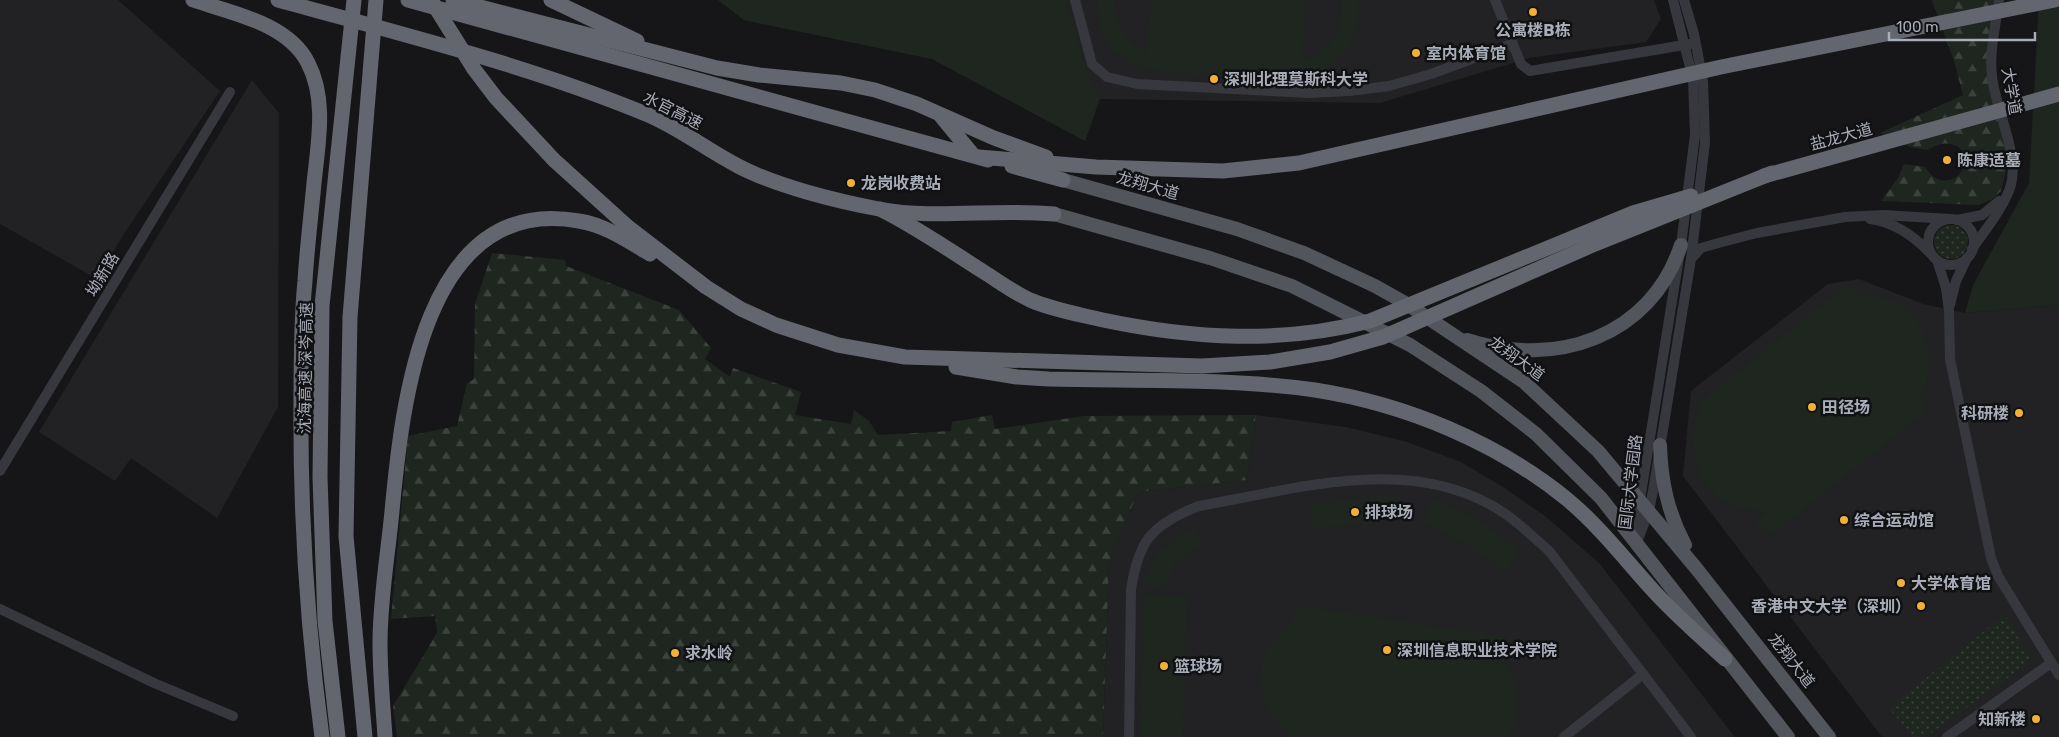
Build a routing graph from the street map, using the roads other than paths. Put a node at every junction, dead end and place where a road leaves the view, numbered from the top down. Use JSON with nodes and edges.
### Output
{"nodes":[{"id":1,"x":193,"y":0,"type":"edge"},
{"id":2,"x":278,"y":0,"type":"edge"},
{"id":3,"x":354,"y":0,"type":"edge"},
{"id":4,"x":376,"y":0,"type":"edge"},
{"id":5,"x":408,"y":0,"type":"edge"},
{"id":6,"x":431,"y":0,"type":"edge"},
{"id":7,"x":453,"y":0,"type":"edge"},
{"id":8,"x":550,"y":0,"type":"edge"},
{"id":9,"x":1075,"y":0,"type":"edge"},
{"id":10,"x":1495,"y":0,"type":"edge"},
{"id":11,"x":1672,"y":0,"type":"edge"},
{"id":12,"x":1684,"y":0,"type":"edge"},
{"id":13,"x":2000,"y":0,"type":"edge"},
{"id":14,"x":2055,"y":0,"type":"edge"},
{"id":15,"x":1512,"y":44,"type":"junction"},
{"id":16,"x":1691,"y":44,"type":"junction"},
{"id":17,"x":677,"y":59,"type":"junction"},
{"id":18,"x":230,"y":92,"type":"dead end"},
{"id":19,"x":2059,"y":94,"type":"edge"},
{"id":20,"x":938,"y":113,"type":"junction"},
{"id":21,"x":976,"y":156,"type":"junction"},
{"id":22,"x":1061,"y":163,"type":"junction"},
{"id":23,"x":1772,"y":173,"type":"junction"},
{"id":24,"x":1063,"y":180,"type":"joint"},
{"id":25,"x":2010,"y":187,"type":"junction"},
{"id":26,"x":880,"y":210,"type":"junction"},
{"id":27,"x":1054,"y":214,"type":"joint"},
{"id":28,"x":1856,"y":217,"type":"junction"},
{"id":29,"x":1954,"y":220,"type":"junction"},
{"id":30,"x":1681,"y":245,"type":"junction"},
{"id":31,"x":1970,"y":253,"type":"junction"},
{"id":32,"x":1935,"y":258,"type":"junction"},
{"id":33,"x":1691,"y":259,"type":"junction"},
{"id":34,"x":706,"y":286,"type":"junction"},
{"id":35,"x":1949,"y":311,"type":"junction"},
{"id":36,"x":1450,"y":334,"type":"junction"},
{"id":37,"x":905,"y":357,"type":"junction"},
{"id":38,"x":1660,"y":445,"type":"junction"},
{"id":39,"x":0,"y":471,"type":"edge"},
{"id":40,"x":1640,"y":500,"type":"junction"},
{"id":41,"x":1649,"y":511,"type":"junction"},
{"id":42,"x":1637,"y":542,"type":"junction"},
{"id":43,"x":1696,"y":568,"type":"junction"},
{"id":44,"x":0,"y":609,"type":"edge"},
{"id":45,"x":1725,"y":659,"type":"junction"},
{"id":46,"x":2051,"y":663,"type":"junction"},
{"id":47,"x":1643,"y":674,"type":"junction"},
{"id":48,"x":2059,"y":674,"type":"edge"},
{"id":49,"x":233,"y":716,"type":"dead end"},
{"id":50,"x":322,"y":737,"type":"edge"},
{"id":51,"x":338,"y":737,"type":"edge"},
{"id":52,"x":365,"y":737,"type":"edge"},
{"id":53,"x":385,"y":737,"type":"edge"},
{"id":54,"x":1129,"y":737,"type":"edge"},
{"id":55,"x":1564,"y":737,"type":"edge"},
{"id":56,"x":1691,"y":737,"type":"edge"},
{"id":57,"x":1788,"y":737,"type":"edge"},
{"id":58,"x":1829,"y":737,"type":"edge"},
{"id":59,"x":1947,"y":737,"type":"edge"}],
"edges":[{"from":1,"to":50,"type":"highway"},
{"from":2,"to":26,"type":"highway","name":"水官高速"},
{"from":3,"to":51,"type":"highway","name":"沈海高速 深岑高速"},
{"from":4,"to":52,"type":"highway"},
{"from":5,"to":21,"type":"highway","name":"水官高速"},
{"from":6,"to":34,"type":"highway"},
{"from":7,"to":17,"type":"highway"},
{"from":8,"to":17,"type":"highway"},
{"from":9,"to":15,"type":"street"},
{"from":10,"to":15,"type":"street"},
{"from":11,"to":16,"type":"street","name":"国际大学园路"},
{"from":12,"to":16,"type":"street","name":"国际大学园路"},
{"from":13,"to":25,"type":"street","name":"大学道"},
{"from":14,"to":22,"type":"highway"},
{"from":15,"to":16,"type":"street"},
{"from":16,"to":30,"type":"street","name":"国际大学园路"},
{"from":16,"to":33,"type":"street","name":"国际大学园路"},
{"from":17,"to":20,"type":"highway"},
{"from":18,"to":39,"type":"street","name":"坳新路"},
{"from":19,"to":23,"type":"highway","name":"盐龙大道"},
{"from":20,"to":21,"type":"highway"},
{"from":20,"to":22,"type":"highway"},
{"from":21,"to":22,"type":"highway"},
{"from":21,"to":24,"type":"highway","name":"水官高速"},
{"from":23,"to":26,"type":"highway","name":"盐龙大道"},
{"from":23,"to":37,"type":"highway"},
{"from":24,"to":36,"type":"main road","name":"龙翔大道"},
{"from":25,"to":29,"type":"street"},
{"from":25,"to":31,"type":"street","name":"大学道"},
{"from":26,"to":27,"type":"highway","name":"水官高速"},
{"from":27,"to":42,"type":"main road"},
{"from":28,"to":29,"type":"street"},
{"from":28,"to":32,"type":"street"},
{"from":28,"to":33,"type":"street"},
{"from":29,"to":31,"type":"street"},
{"from":29,"to":32,"type":"street"},
{"from":30,"to":36,"type":"main road"},
{"from":30,"to":40,"type":"street","name":"国际大学园路"},
{"from":31,"to":32,"type":"street"},
{"from":31,"to":35,"type":"street","name":"大学道"},
{"from":32,"to":35,"type":"street"},
{"from":33,"to":38,"type":"street","name":"国际大学园路"},
{"from":34,"to":37,"type":"highway"},
{"from":34,"to":53,"type":"highway"},
{"from":35,"to":46,"type":"street"},
{"from":36,"to":40,"type":"main road","name":"龙翔大道"},
{"from":37,"to":45,"type":"highway"},
{"from":38,"to":41,"type":"street","name":"国际大学园路"},
{"from":38,"to":43,"type":"main road"},
{"from":40,"to":41,"type":"main road","name":"龙翔大道"},
{"from":40,"to":42,"type":"street","name":"国际大学园路"},
{"from":41,"to":42,"type":"street","name":"国际大学园路"},
{"from":41,"to":43,"type":"main road","name":"龙翔大道"},
{"from":42,"to":45,"type":"main road"},
{"from":43,"to":58,"type":"main road","name":"龙翔大道"},
{"from":44,"to":49,"type":"street"},
{"from":45,"to":57,"type":"main road"},
{"from":46,"to":48,"type":"street"},
{"from":46,"to":59,"type":"street"},
{"from":47,"to":54,"type":"street"},
{"from":47,"to":55,"type":"street"},
{"from":47,"to":56,"type":"street"}]}
